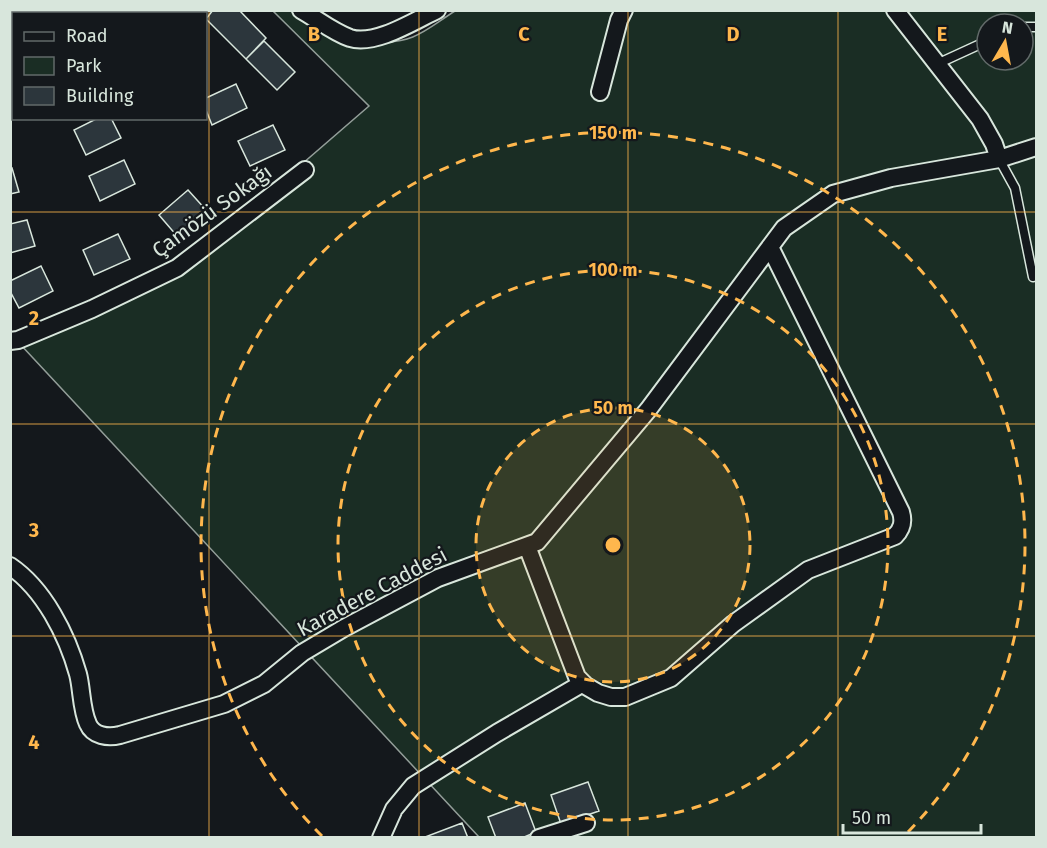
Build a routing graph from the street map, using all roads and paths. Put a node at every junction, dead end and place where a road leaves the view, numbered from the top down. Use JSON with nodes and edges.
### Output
{"nodes":[{"id":1,"x":301,"y":10,"type":"edge"},
{"id":2,"x":437,"y":10,"type":"edge"},
{"id":3,"x":624,"y":10,"type":"edge"},
{"id":4,"x":895,"y":10,"type":"edge"},
{"id":5,"x":975,"y":47,"type":"edge"},
{"id":6,"x":937,"y":64,"type":"junction"},
{"id":7,"x":600,"y":92,"type":"dead end"},
{"id":8,"x":1036,"y":147,"type":"edge"},
{"id":9,"x":999,"y":159,"type":"junction"},
{"id":10,"x":305,"y":170,"type":"dead end"},
{"id":11,"x":770,"y":247,"type":"junction"},
{"id":12,"x":1033,"y":277,"type":"dead end"},
{"id":13,"x":10,"y":341,"type":"edge"},
{"id":14,"x":527,"y":546,"type":"junction"},
{"id":15,"x":10,"y":566,"type":"edge"},
{"id":16,"x":583,"y":683,"type":"junction"},
{"id":17,"x":586,"y":823,"type":"dead end"},
{"id":18,"x":381,"y":837,"type":"edge"},
{"id":19,"x":539,"y":837,"type":"edge"}],
"edges":[{"from":1,"to":2,"type":"street"},
{"from":3,"to":7,"type":"street"},
{"from":4,"to":6,"type":"street"},
{"from":5,"to":6,"type":"lane"},
{"from":6,"to":9,"type":"street"},
{"from":8,"to":9,"type":"street","name":"Karadere Caddesi"},
{"from":9,"to":11,"type":"street","name":"Karadere Caddesi"},
{"from":9,"to":12,"type":"lane"},
{"from":10,"to":13,"type":"street","name":"Çamözü Sokağı"},
{"from":11,"to":14,"type":"street","name":"Karadere Caddesi"},
{"from":11,"to":16,"type":"street"},
{"from":14,"to":15,"type":"street","name":"Karadere Caddesi"},
{"from":14,"to":16,"type":"street"},
{"from":16,"to":18,"type":"street"},
{"from":17,"to":19,"type":"street"}]}
